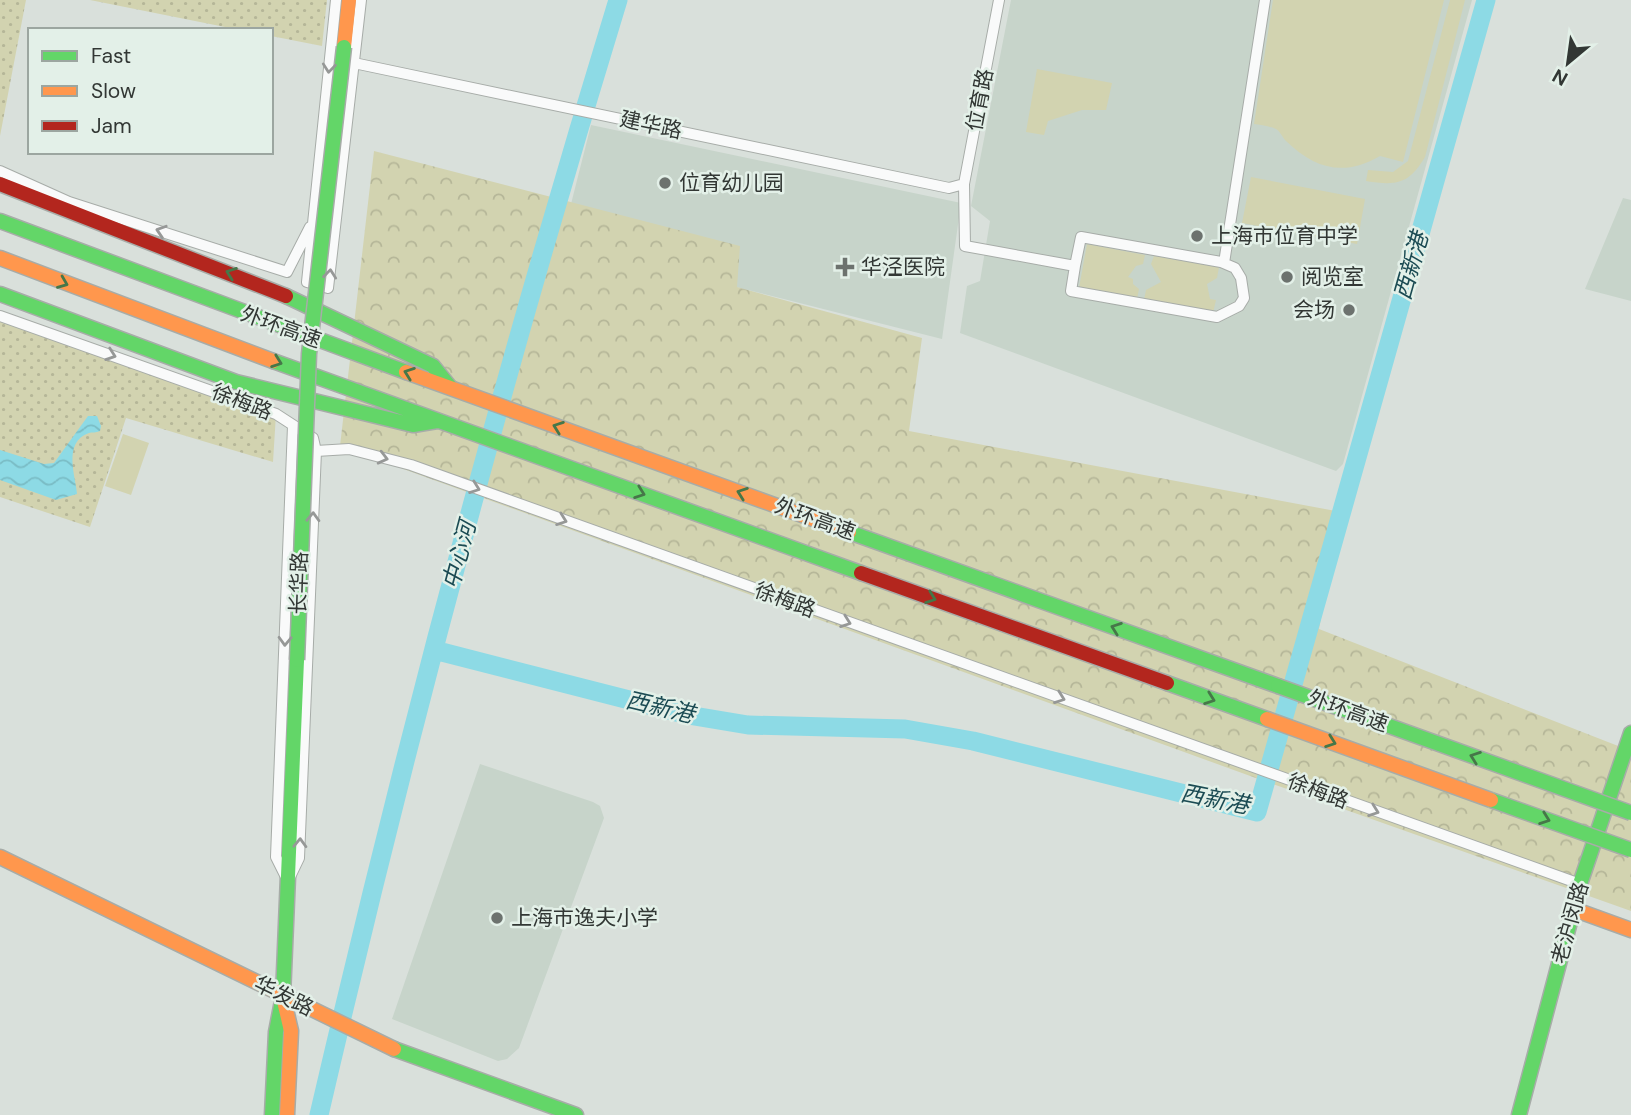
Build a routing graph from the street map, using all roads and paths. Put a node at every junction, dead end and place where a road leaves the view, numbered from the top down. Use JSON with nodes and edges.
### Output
{"nodes":[{"id":1,"x":337,"y":0,"type":"edge"},
{"id":2,"x":349,"y":0,"type":"edge"},
{"id":3,"x":361,"y":0,"type":"edge"},
{"id":4,"x":999,"y":0,"type":"edge"},
{"id":5,"x":1265,"y":0,"type":"edge"},
{"id":6,"x":354,"y":63,"type":"junction"},
{"id":7,"x":0,"y":171,"type":"edge"},
{"id":8,"x":0,"y":184,"type":"edge"},
{"id":9,"x":964,"y":184,"type":"junction"},
{"id":10,"x":313,"y":220,"type":"junction"},
{"id":11,"x":0,"y":221,"type":"edge"},
{"id":12,"x":0,"y":258,"type":"edge"},
{"id":13,"x":1224,"y":263,"type":"junction"},
{"id":14,"x":1075,"y":266,"type":"junction"},
{"id":15,"x":0,"y":294,"type":"edge"},
{"id":16,"x":0,"y":316,"type":"edge"},
{"id":17,"x":452,"y":388,"type":"junction"},
{"id":18,"x":439,"y":421,"type":"junction"},
{"id":19,"x":293,"y":426,"type":"junction"},
{"id":20,"x":316,"y":451,"type":"junction"},
{"id":21,"x":1631,"y":733,"type":"edge"},
{"id":22,"x":1631,"y":813,"type":"edge"},
{"id":23,"x":1631,"y":850,"type":"edge"},
{"id":24,"x":0,"y":857,"type":"edge"},
{"id":25,"x":288,"y":881,"type":"junction"},
{"id":26,"x":1580,"y":884,"type":"junction"},
{"id":27,"x":1573,"y":909,"type":"junction"},
{"id":28,"x":1631,"y":930,"type":"edge"},
{"id":29,"x":283,"y":996,"type":"junction"},
{"id":30,"x":272,"y":1115,"type":"edge"},
{"id":31,"x":288,"y":1115,"type":"edge"},
{"id":32,"x":576,"y":1115,"type":"edge"},
{"id":33,"x":1519,"y":1115,"type":"edge"}],
"edges":[{"from":1,"to":10,"type":"street","one_way":true},
{"from":2,"to":25,"type":"main road","name":"长华路","bridge":true},
{"from":3,"to":6,"type":"street"},
{"from":4,"to":9,"type":"street","name":"位育路"},
{"from":5,"to":13,"type":"street"},
{"from":6,"to":9,"type":"street","name":"建华路"},
{"from":10,"to":6,"type":"street","one_way":true},
{"from":10,"to":7,"type":"street","one_way":true},
{"from":17,"to":8,"type":"main road","one_way":true},
{"from":9,"to":14,"type":"street","name":"位育路"},
{"from":17,"to":11,"type":"main road","name":"外环高速","one_way":true},
{"from":12,"to":18,"type":"main road","name":"外环高速","one_way":true},
{"from":13,"to":14,"type":"street"},
{"from":13,"to":14,"type":"street"},
{"from":15,"to":18,"type":"main road"},
{"from":16,"to":19,"type":"street","name":"徐梅路","one_way":true},
{"from":22,"to":17,"type":"main road","name":"外环高速","one_way":true,"bridge":true},
{"from":18,"to":23,"type":"main road","name":"外环高速","one_way":true,"bridge":true},
{"from":19,"to":20,"type":"street","name":"徐梅路"},
{"from":19,"to":25,"type":"street","name":"长华路","one_way":true},
{"from":25,"to":20,"type":"street","name":"长华路","one_way":true},
{"from":20,"to":26,"type":"street","name":"徐梅路","one_way":true},
{"from":21,"to":26,"type":"main road","name":"老沪闵路"},
{"from":24,"to":29,"type":"main road","name":"华发路"},
{"from":25,"to":29,"type":"main road","name":"长华路"},
{"from":26,"to":27,"type":"main road","name":"老沪闵路"},
{"from":27,"to":28,"type":"main road"},
{"from":27,"to":33,"type":"main road","name":"老沪闵路"},
{"from":29,"to":30,"type":"main road","name":"长华路"},
{"from":29,"to":31,"type":"main road","name":"长华路"},
{"from":29,"to":32,"type":"main road","name":"华发路"}]}
